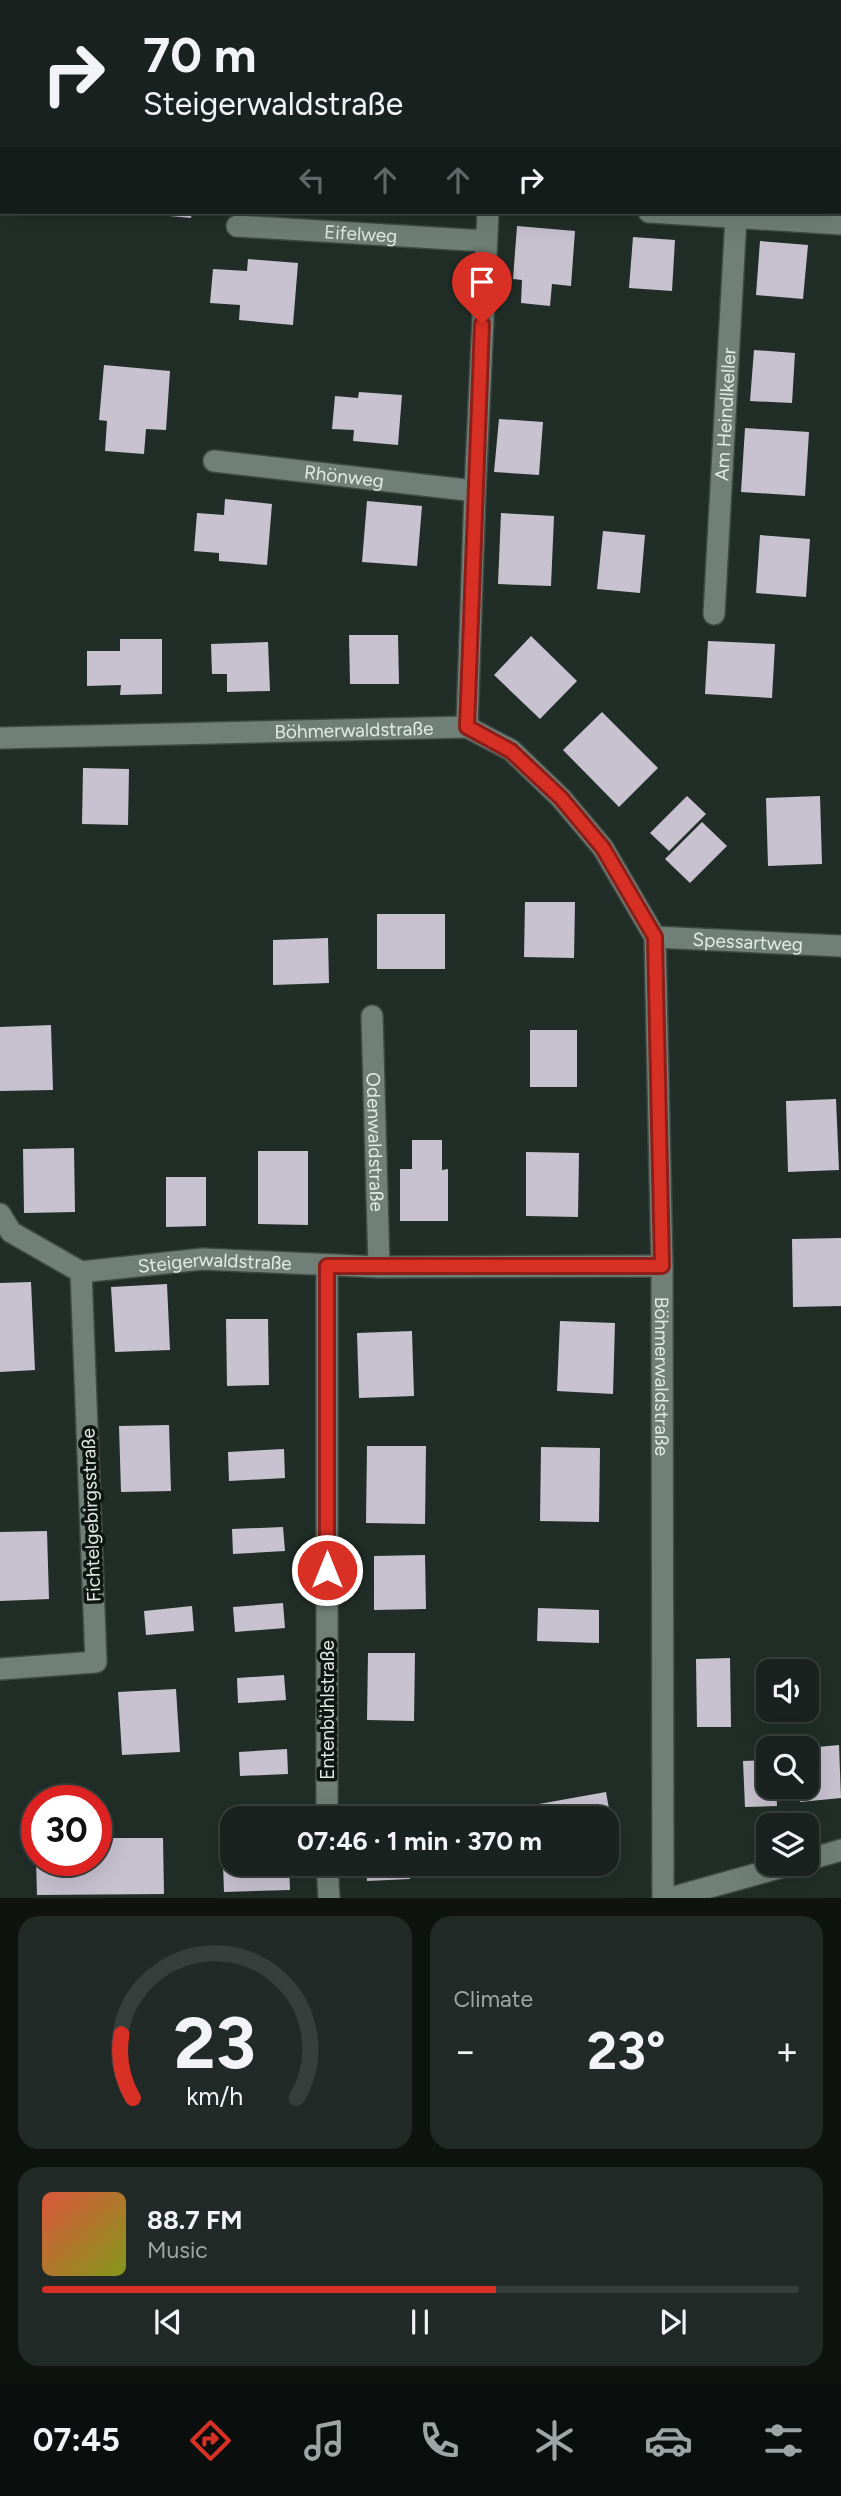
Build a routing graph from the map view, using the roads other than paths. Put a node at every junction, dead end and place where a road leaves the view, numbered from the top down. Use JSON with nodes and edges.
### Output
{"nodes":[{"id":1,"x":488,"y":214,"type":"edge"},
{"id":2,"x":684,"y":214,"type":"edge"},
{"id":3,"x":736,"y":217,"type":"junction"},
{"id":4,"x":841,"y":224,"type":"edge"},
{"id":5,"x":237,"y":226,"type":"dead end"},
{"id":6,"x":486,"y":241,"type":"junction"},
{"id":7,"x":214,"y":461,"type":"dead end"},
{"id":8,"x":475,"y":491,"type":"junction"},
{"id":9,"x":714,"y":614,"type":"dead end"},
{"id":10,"x":467,"y":727,"type":"junction"},
{"id":11,"x":0,"y":738,"type":"edge"},
{"id":12,"x":655,"y":937,"type":"junction"},
{"id":13,"x":841,"y":946,"type":"edge"},
{"id":14,"x":372,"y":1016,"type":"dead end"},
{"id":15,"x":0,"y":1214,"type":"edge"},
{"id":16,"x":327,"y":1266,"type":"junction"},
{"id":17,"x":662,"y":1266,"type":"junction"},
{"id":18,"x":379,"y":1267,"type":"junction"},
{"id":19,"x":81,"y":1272,"type":"junction"},
{"id":20,"x":0,"y":1669,"type":"edge"},
{"id":21,"x":327,"y":1806,"type":"edge"},
{"id":22,"x":841,"y":1850,"type":"edge"},
{"id":23,"x":819,"y":1856,"type":"edge"},
{"id":24,"x":756,"y":1874,"type":"edge"},
{"id":25,"x":328,"y":1876,"type":"edge"},
{"id":26,"x":329,"y":1898,"type":"edge"},
{"id":27,"x":663,"y":1898,"type":"edge"},
{"id":28,"x":670,"y":1898,"type":"edge"}],
"edges":[{"from":1,"to":6,"type":"street"},
{"from":2,"to":3,"type":"street"},
{"from":3,"to":4,"type":"street"},
{"from":3,"to":9,"type":"street","name":"Am Heindlkeller"},
{"from":5,"to":6,"type":"street","name":"Eifelweg"},
{"from":6,"to":8,"type":"street"},
{"from":7,"to":8,"type":"street","name":"Rhönweg"},
{"from":8,"to":10,"type":"street"},
{"from":10,"to":11,"type":"street","name":"Böhmerwaldstraße"},
{"from":10,"to":12,"type":"street","name":"Böhmerwaldstraße"},
{"from":12,"to":13,"type":"street","name":"Spessartweg"},
{"from":12,"to":17,"type":"street","name":"Böhmerwaldstraße"},
{"from":14,"to":18,"type":"street","name":"Odenwaldstraße"},
{"from":15,"to":19,"type":"street"},
{"from":16,"to":18,"type":"street","name":"Steigerwaldstraße"},
{"from":16,"to":19,"type":"street","name":"Steigerwaldstraße"},
{"from":16,"to":21,"type":"street","name":"Entenbühlstraße"},
{"from":17,"to":18,"type":"street","name":"Steigerwaldstraße"},
{"from":17,"to":27,"type":"street","name":"Böhmerwaldstraße"},
{"from":19,"to":20,"type":"street","name":"Fichtelgebirgsstraße"},
{"from":22,"to":23,"type":"street"},
{"from":24,"to":28,"type":"street"},
{"from":25,"to":26,"type":"street"}]}
